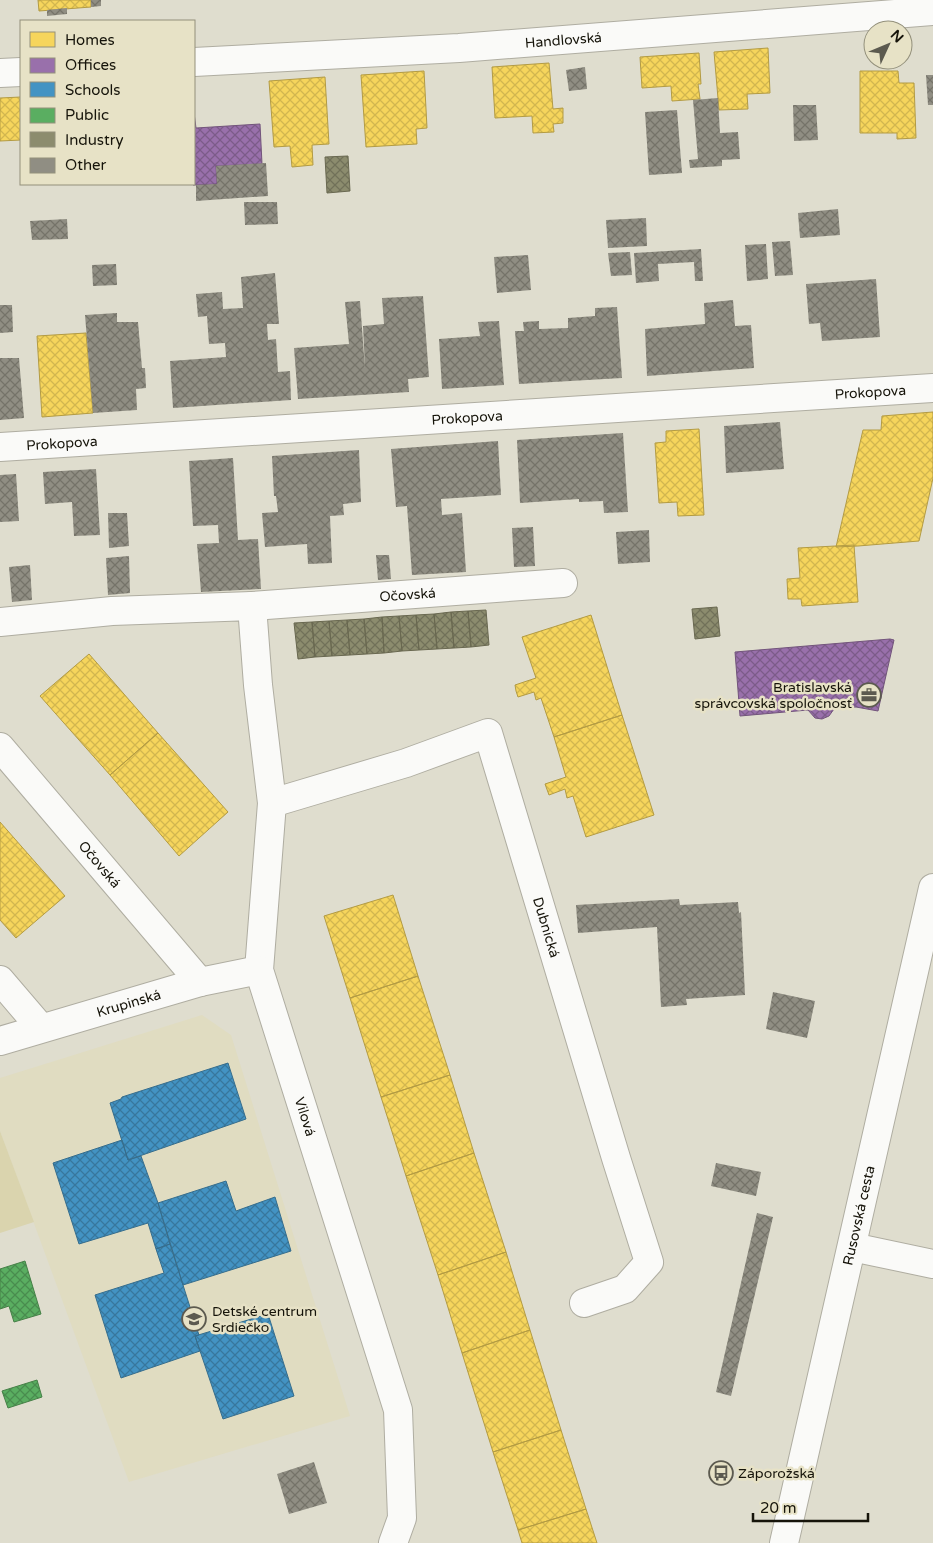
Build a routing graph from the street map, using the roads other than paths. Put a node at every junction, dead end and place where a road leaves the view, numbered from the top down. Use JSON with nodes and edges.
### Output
{"nodes":[{"id":1,"x":933,"y":11,"type":"edge"},
{"id":2,"x":195,"y":62,"type":"edge"},
{"id":3,"x":20,"y":72,"type":"edge"},
{"id":4,"x":0,"y":73,"type":"edge"},
{"id":5,"x":933,"y":388,"type":"edge"},
{"id":6,"x":0,"y":448,"type":"edge"},
{"id":7,"x":563,"y":583,"type":"dead end"},
{"id":8,"x":252,"y":606,"type":"junction"},
{"id":9,"x":0,"y":622,"type":"edge"},
{"id":10,"x":0,"y":747,"type":"edge"},
{"id":11,"x":272,"y":802,"type":"junction"},
{"id":12,"x":933,"y":888,"type":"edge"},
{"id":13,"x":259,"y":970,"type":"junction"},
{"id":14,"x":0,"y":980,"type":"edge"},
{"id":15,"x":200,"y":982,"type":"junction"},
{"id":16,"x":41,"y":1028,"type":"junction"},
{"id":17,"x":0,"y":1041,"type":"edge"},
{"id":18,"x":852,"y":1247,"type":"junction"},
{"id":19,"x":933,"y":1264,"type":"edge"},
{"id":20,"x":584,"y":1303,"type":"dead end"},
{"id":21,"x":392,"y":1543,"type":"edge"},
{"id":22,"x":784,"y":1543,"type":"edge"}],
"edges":[{"from":1,"to":2,"type":"street","name":"Handlovská"},
{"from":3,"to":4,"type":"street"},
{"from":5,"to":6,"type":"street","name":"Prokopova"},
{"from":7,"to":8,"type":"street","name":"Očovská"},
{"from":8,"to":9,"type":"street","name":"Očovská"},
{"from":8,"to":11,"type":"street","name":"Vilová"},
{"from":10,"to":15,"type":"street","name":"Očovská"},
{"from":11,"to":13,"type":"street","name":"Vilová"},
{"from":11,"to":20,"type":"street","name":"Dubnická"},
{"from":12,"to":18,"type":"street","name":"Rusovská cesta"},
{"from":13,"to":15,"type":"street","name":"Krupinská"},
{"from":13,"to":21,"type":"street","name":"Vilová"},
{"from":14,"to":16,"type":"street"},
{"from":15,"to":16,"type":"street","name":"Krupinská"},
{"from":16,"to":17,"type":"street","name":"Krupinská"},
{"from":18,"to":19,"type":"street"},
{"from":18,"to":22,"type":"street","name":"Rusovská cesta"}]}
